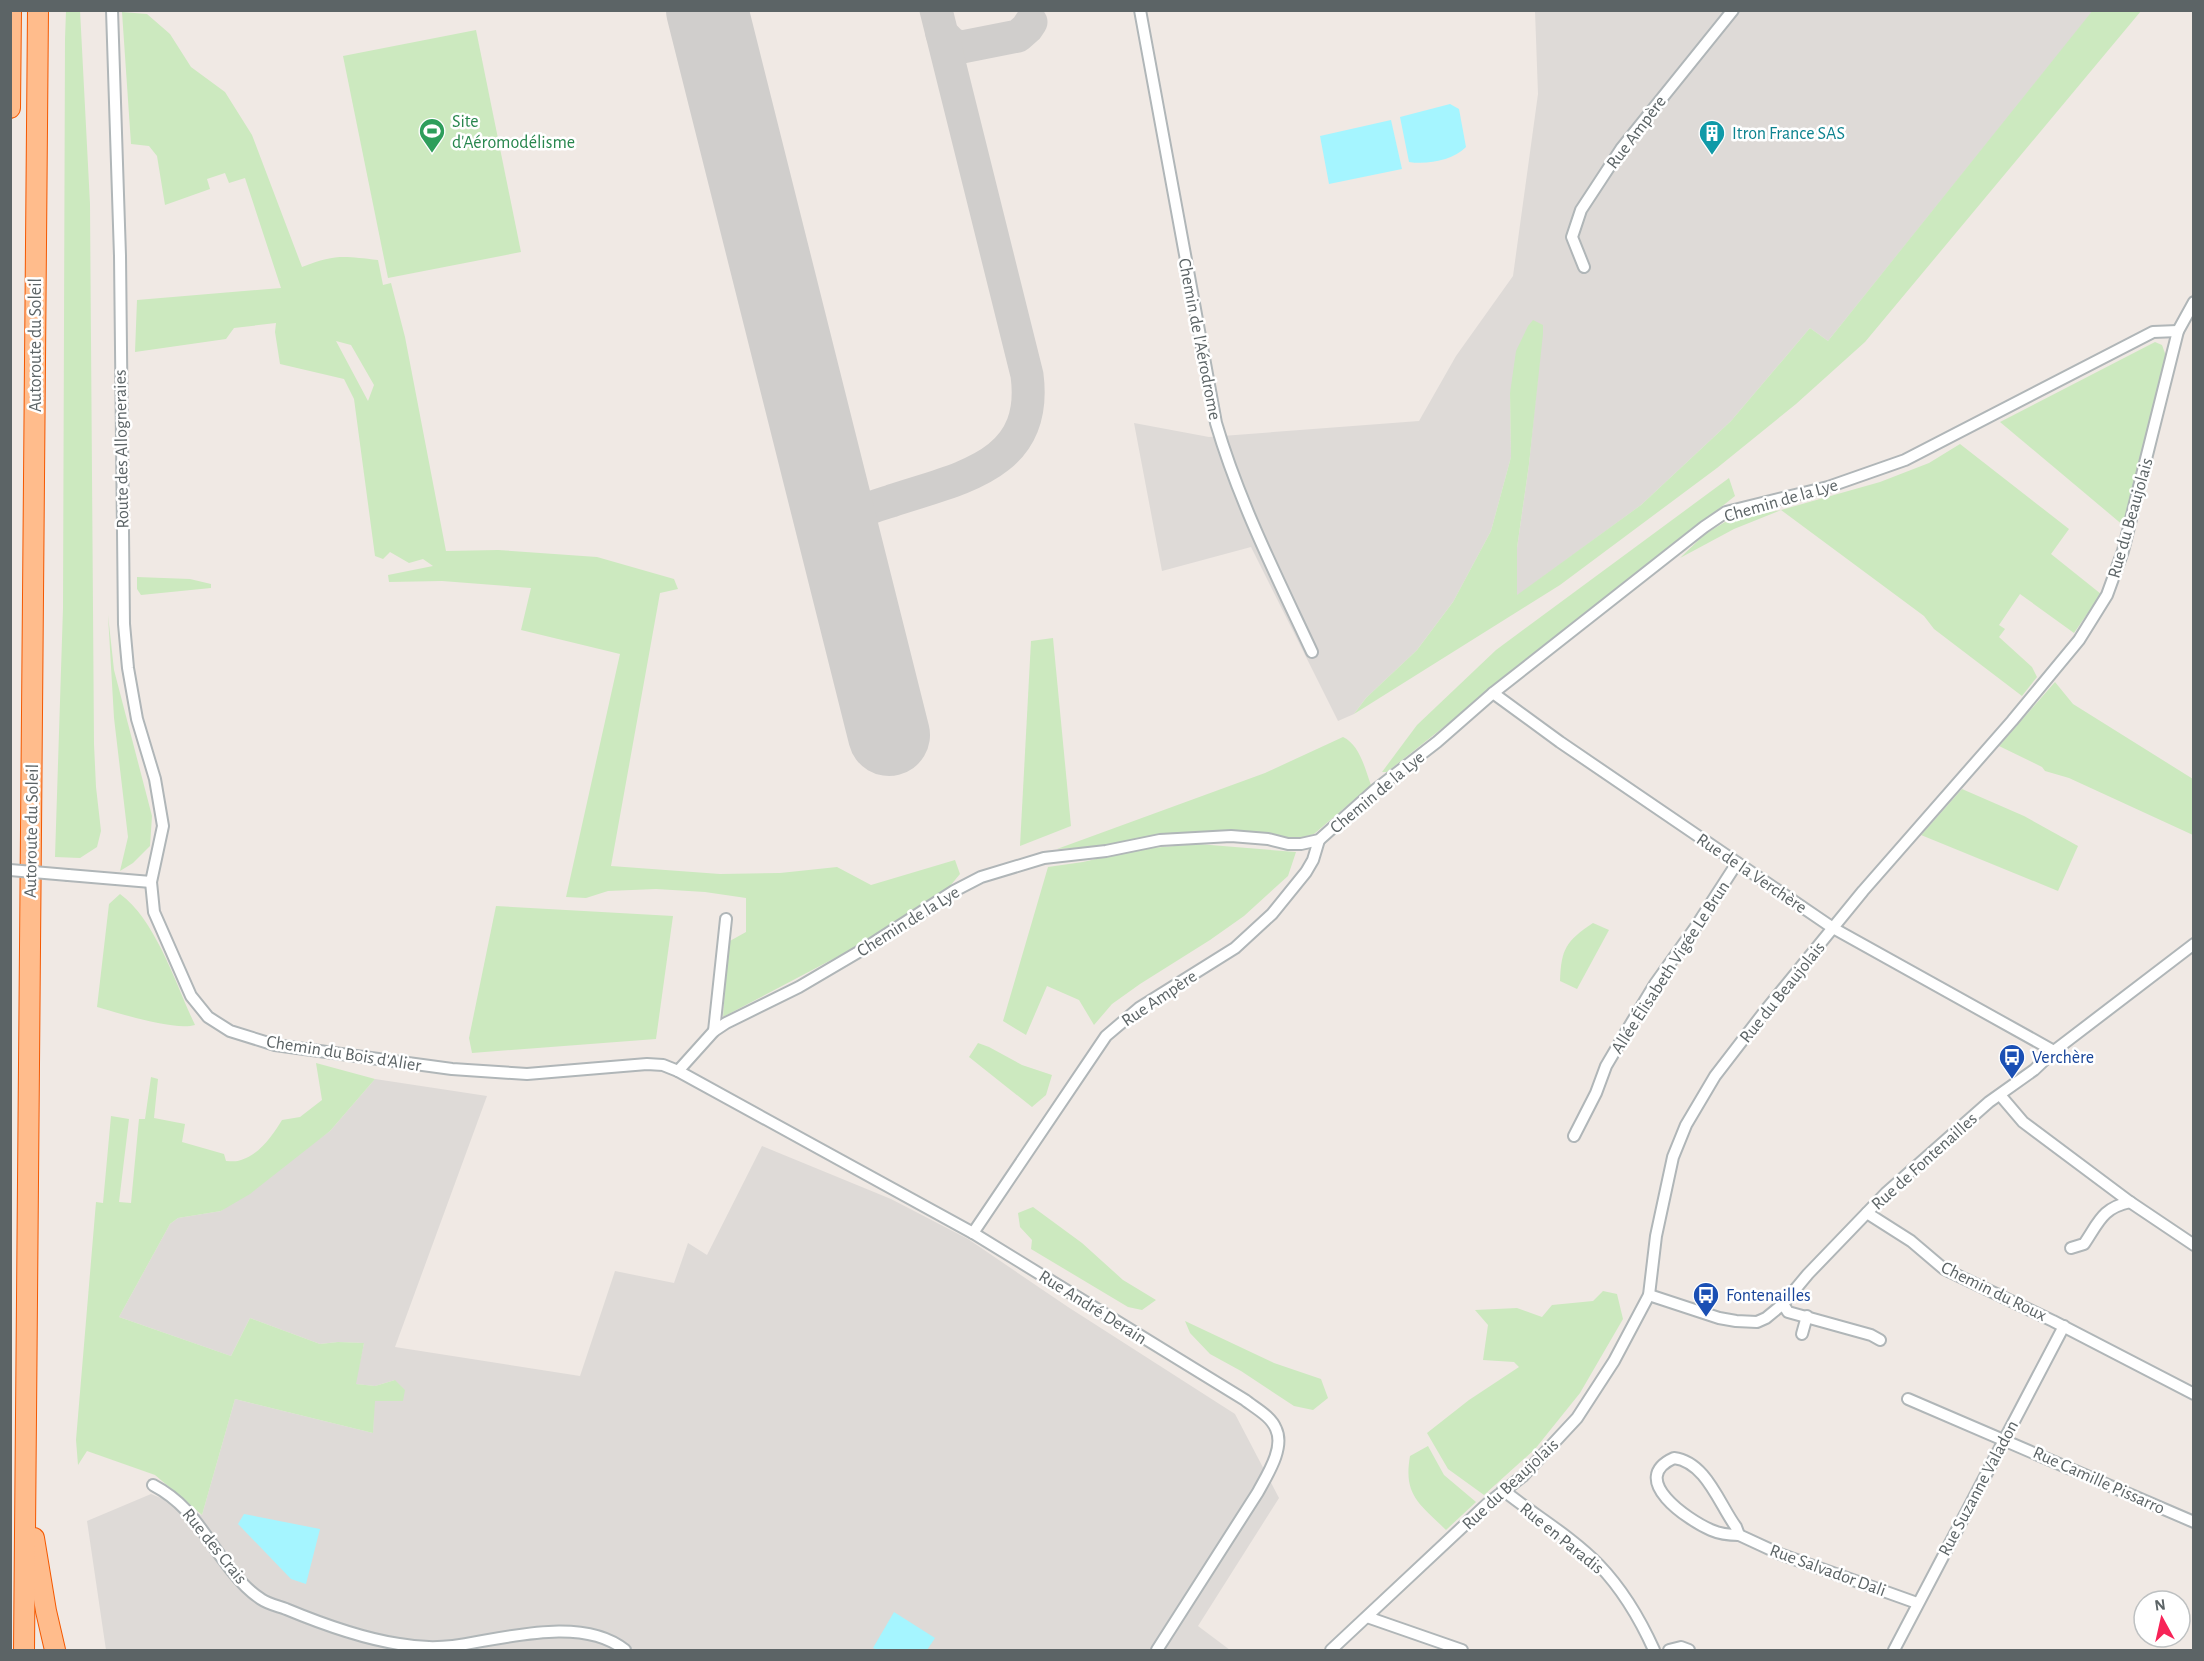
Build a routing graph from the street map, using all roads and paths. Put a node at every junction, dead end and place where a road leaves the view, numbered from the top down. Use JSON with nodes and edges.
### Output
{"nodes":[{"id":1,"x":11,"y":10,"type":"edge"},
{"id":2,"x":38,"y":10,"type":"edge"},
{"id":3,"x":112,"y":10,"type":"edge"},
{"id":4,"x":1140,"y":10,"type":"edge"},
{"id":5,"x":1733,"y":10,"type":"edge"},
{"id":6,"x":10,"y":108,"type":"edge"},
{"id":7,"x":1584,"y":267,"type":"dead end"},
{"id":8,"x":2193,"y":302,"type":"edge"},
{"id":9,"x":2178,"y":331,"type":"junction"},
{"id":10,"x":1312,"y":652,"type":"dead end"},
{"id":11,"x":1493,"y":693,"type":"junction"},
{"id":12,"x":1319,"y":840,"type":"junction"},
{"id":13,"x":1737,"y":863,"type":"junction"},
{"id":14,"x":10,"y":870,"type":"edge"},
{"id":15,"x":151,"y":882,"type":"junction"},
{"id":16,"x":726,"y":919,"type":"dead end"},
{"id":17,"x":1833,"y":928,"type":"junction"},
{"id":18,"x":2193,"y":944,"type":"edge"},
{"id":19,"x":714,"y":1031,"type":"junction"},
{"id":20,"x":2054,"y":1051,"type":"junction"},
{"id":21,"x":678,"y":1071,"type":"junction"},
{"id":22,"x":2000,"y":1095,"type":"junction"},
{"id":23,"x":1574,"y":1136,"type":"dead end"},
{"id":24,"x":2130,"y":1202,"type":"junction"},
{"id":25,"x":1867,"y":1213,"type":"junction"},
{"id":26,"x":973,"y":1233,"type":"junction"},
{"id":27,"x":2193,"y":1245,"type":"edge"},
{"id":28,"x":2071,"y":1248,"type":"dead end"},
{"id":29,"x":1649,"y":1295,"type":"junction"},
{"id":30,"x":1783,"y":1304,"type":"junction"},
{"id":31,"x":1807,"y":1316,"type":"junction"},
{"id":32,"x":2064,"y":1326,"type":"junction"},
{"id":33,"x":1802,"y":1334,"type":"dead end"},
{"id":34,"x":1880,"y":1340,"type":"dead end"},
{"id":35,"x":2193,"y":1394,"type":"edge"},
{"id":36,"x":1908,"y":1399,"type":"dead end"},
{"id":37,"x":2004,"y":1439,"type":"junction"},
{"id":38,"x":25,"y":1482,"type":"junction"},
{"id":39,"x":153,"y":1485,"type":"dead end"},
{"id":40,"x":1503,"y":1490,"type":"junction"},
{"id":41,"x":2193,"y":1522,"type":"edge"},
{"id":42,"x":1739,"y":1536,"type":"junction"},
{"id":43,"x":1917,"y":1603,"type":"junction"},
{"id":44,"x":1367,"y":1617,"type":"junction"},
{"id":45,"x":24,"y":1650,"type":"edge"},
{"id":46,"x":55,"y":1650,"type":"edge"},
{"id":47,"x":625,"y":1650,"type":"edge"},
{"id":48,"x":1157,"y":1650,"type":"edge"},
{"id":49,"x":1331,"y":1650,"type":"edge"},
{"id":50,"x":1462,"y":1650,"type":"edge"},
{"id":51,"x":1654,"y":1650,"type":"edge"},
{"id":52,"x":1669,"y":1650,"type":"edge"},
{"id":53,"x":1689,"y":1650,"type":"edge"},
{"id":54,"x":1894,"y":1650,"type":"edge"}],
"edges":[{"from":1,"to":6,"type":"highway"},
{"from":2,"to":38,"type":"highway","name":"Autoroute du Soleil"},
{"from":3,"to":15,"type":"street","name":"Route des Allogneraies"},
{"from":4,"to":10,"type":"street","name":"Chemin de l'Aérodrome"},
{"from":5,"to":7,"type":"street","name":"Rue Ampère"},
{"from":8,"to":9,"type":"street","name":"Rue du Beaujolais"},
{"from":9,"to":11,"type":"street","name":"Chemin de la Lye"},
{"from":9,"to":17,"type":"street","name":"Rue du Beaujolais"},
{"from":11,"to":12,"type":"street","name":"Chemin de la Lye"},
{"from":11,"to":13,"type":"street","name":"Rue de la Verchère"},
{"from":12,"to":19,"type":"street","name":"Chemin de la Lye"},
{"from":12,"to":26,"type":"street","name":"Rue Ampère"},
{"from":13,"to":17,"type":"street","name":"Rue de la Verchère"},
{"from":13,"to":23,"type":"street","name":"Allée Élisabeth Vigée Le Brun"},
{"from":14,"to":15,"type":"street","bridge":true},
{"from":15,"to":21,"type":"street","name":"Chemin du Bois d'Alier"},
{"from":16,"to":19,"type":"street"},
{"from":17,"to":20,"type":"street","name":"Rue de la Verchère"},
{"from":17,"to":29,"type":"street","name":"Rue du Beaujolais"},
{"from":18,"to":20,"type":"street","name":"Rue de Fontenailles"},
{"from":19,"to":21,"type":"street","name":"Chemin de la Lye"},
{"from":20,"to":22,"type":"street","name":"Rue de Fontenailles"},
{"from":21,"to":26,"type":"street","name":"Rue André Derain"},
{"from":22,"to":24,"type":"street"},
{"from":22,"to":25,"type":"street","name":"Rue de Fontenailles"},
{"from":24,"to":27,"type":"street"},
{"from":24,"to":28,"type":"street"},
{"from":25,"to":30,"type":"street","name":"Rue de Fontenailles"},
{"from":25,"to":32,"type":"street","name":"Chemin du Roux"},
{"from":26,"to":48,"type":"street","name":"Rue André Derain"},
{"from":29,"to":30,"type":"street","name":"Rue de Fontenailles"},
{"from":29,"to":40,"type":"street","name":"Rue du Beaujolais"},
{"from":30,"to":31,"type":"street"},
{"from":31,"to":33,"type":"street"},
{"from":31,"to":34,"type":"street"},
{"from":32,"to":35,"type":"street","name":"Chemin du Roux"},
{"from":32,"to":37,"type":"street","name":"Rue Suzanne Valadon"},
{"from":36,"to":37,"type":"street","name":"Rue Camille Pissarro"},
{"from":37,"to":41,"type":"street","name":"Rue Camille Pissarro"},
{"from":37,"to":43,"type":"street","name":"Rue Suzanne Valadon"},
{"from":38,"to":45,"type":"highway","name":"Autoroute du Soleil"},
{"from":38,"to":46,"type":"highway"},
{"from":39,"to":47,"type":"street","name":"Rue des Crais"},
{"from":40,"to":44,"type":"street","name":"Rue du Beaujolais"},
{"from":40,"to":51,"type":"street","name":"Rue en Paradis"},
{"from":42,"to":42,"type":"street","name":"Rue Salvador Dali"},
{"from":42,"to":43,"type":"street","name":"Rue Salvador Dali"},
{"from":43,"to":54,"type":"street","name":"Rue Suzanne Valadon"},
{"from":44,"to":49,"type":"street","name":"Rue du Beaujolais"},
{"from":44,"to":50,"type":"street"},
{"from":52,"to":53,"type":"street"}]}
